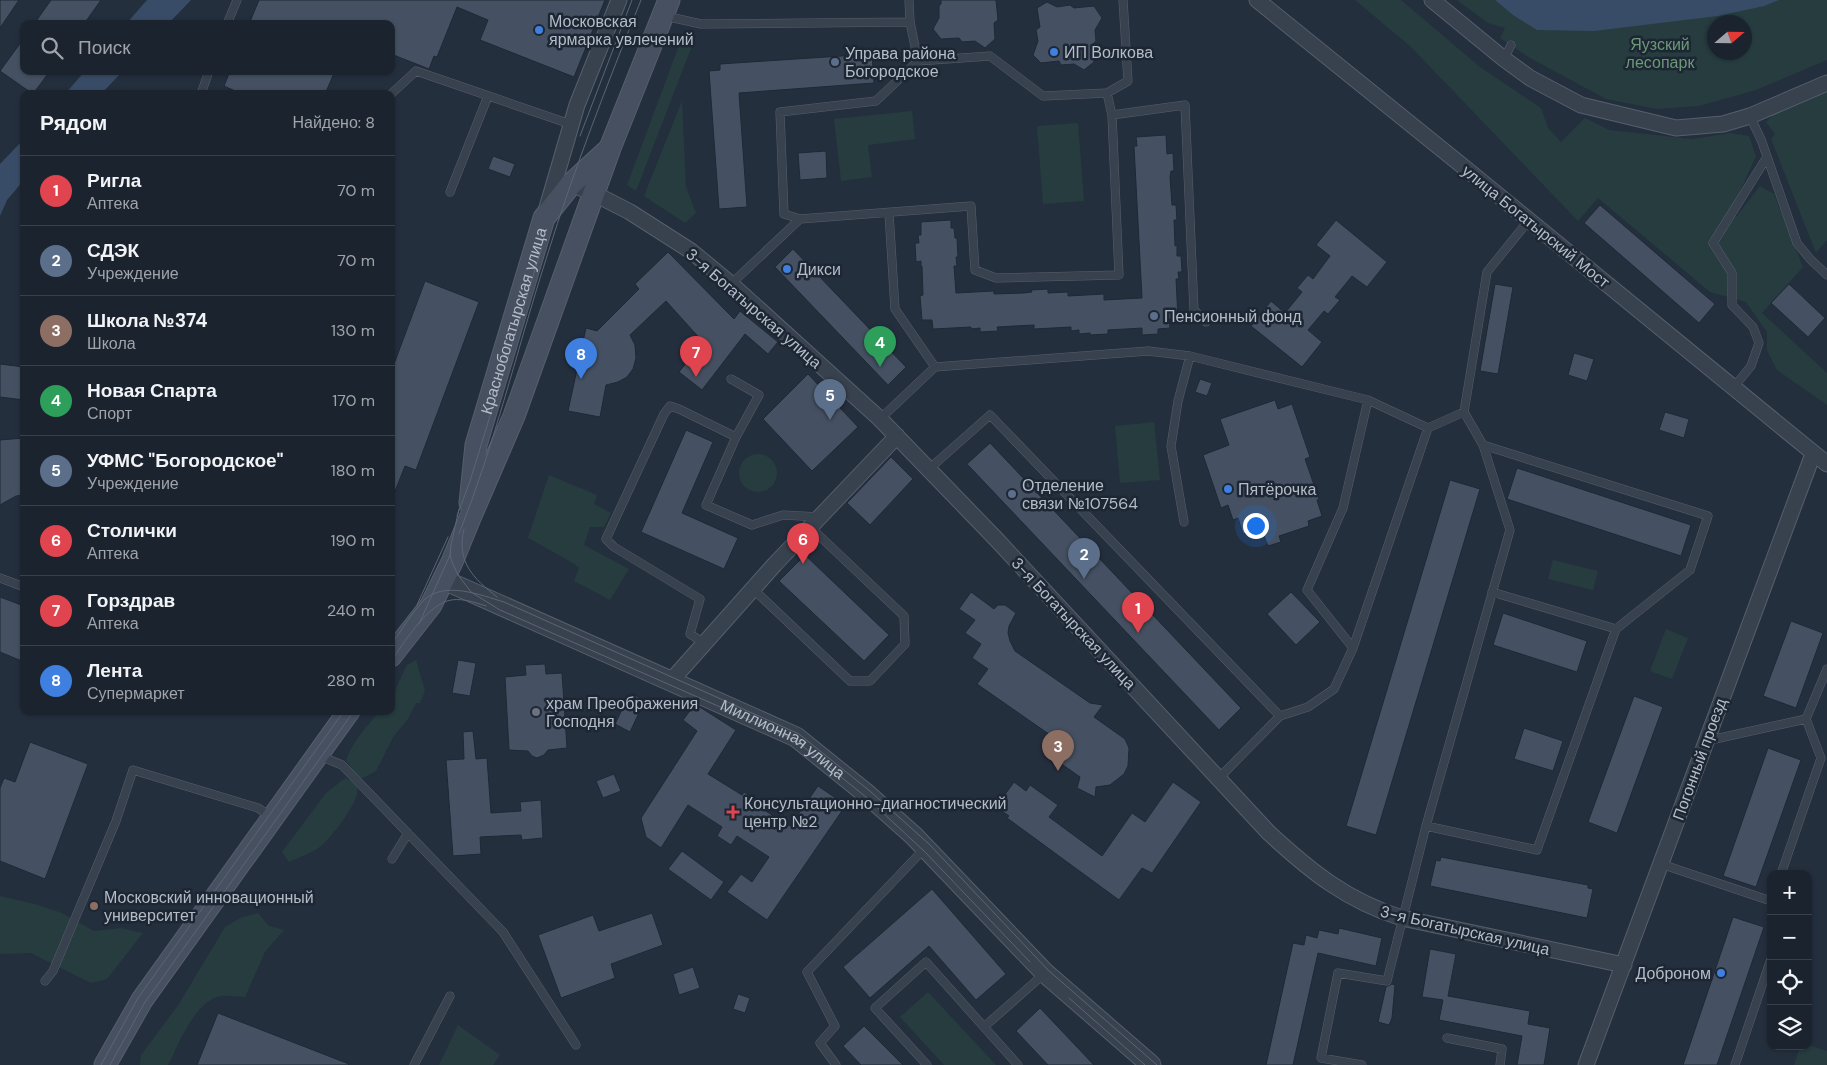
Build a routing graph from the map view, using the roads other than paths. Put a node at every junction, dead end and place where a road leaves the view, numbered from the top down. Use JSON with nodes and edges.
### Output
{"nodes":[{"id":1,"x":237,"y":0,"type":"edge"},
{"id":2,"x":619,"y":0,"type":"edge"},
{"id":3,"x":909,"y":0,"type":"edge"},
{"id":4,"x":1123,"y":0,"type":"edge"},
{"id":5,"x":1257,"y":0,"type":"edge"},
{"id":6,"x":1432,"y":0,"type":"edge"},
{"id":7,"x":666,"y":8,"type":"edge"},
{"id":8,"x":230,"y":20,"type":"edge"},
{"id":9,"x":910,"y":22,"type":"junction"},
{"id":10,"x":1511,"y":45,"type":"dead end"},
{"id":11,"x":1504,"y":59,"type":"junction"},
{"id":12,"x":918,"y":62,"type":"junction"},
{"id":13,"x":208,"y":75,"type":"edge"},
{"id":14,"x":1827,"y":83,"type":"edge"},
{"id":15,"x":202,"y":90,"type":"edge"},
{"id":16,"x":395,"y":90,"type":"edge"},
{"id":17,"x":1107,"y":93,"type":"junction"},
{"id":18,"x":488,"y":96,"type":"junction"},
{"id":19,"x":1112,"y":115,"type":"junction"},
{"id":20,"x":1750,"y":116,"type":"junction"},
{"id":21,"x":570,"y":124,"type":"junction"},
{"id":22,"x":610,"y":148,"type":"junction"},
{"id":23,"x":1767,"y":156,"type":"junction"},
{"id":24,"x":571,"y":184,"type":"junction"},
{"id":25,"x":450,"y":192,"type":"dead end"},
{"id":26,"x":593,"y":193,"type":"junction"},
{"id":27,"x":889,"y":213,"type":"junction"},
{"id":28,"x":544,"y":218,"type":"junction"},
{"id":29,"x":800,"y":218,"type":"junction"},
{"id":30,"x":1529,"y":220,"type":"junction"},
{"id":31,"x":1827,"y":275,"type":"edge"},
{"id":32,"x":731,"y":284,"type":"junction"},
{"id":33,"x":1206,"y":322,"type":"dead end"},
{"id":34,"x":1190,"y":356,"type":"junction"},
{"id":35,"x":935,"y":367,"type":"junction"},
{"id":36,"x":731,"y":379,"type":"dead end"},
{"id":37,"x":1733,"y":388,"type":"junction"},
{"id":38,"x":1368,"y":400,"type":"junction"},
{"id":39,"x":1464,"y":412,"type":"junction"},
{"id":40,"x":880,"y":419,"type":"junction"},
{"id":41,"x":1428,"y":428,"type":"junction"},
{"id":42,"x":897,"y":436,"type":"junction"},
{"id":43,"x":736,"y":437,"type":"junction"},
{"id":44,"x":1483,"y":446,"type":"junction"},
{"id":45,"x":1813,"y":454,"type":"junction"},
{"id":46,"x":1827,"y":464,"type":"edge"},
{"id":47,"x":929,"y":469,"type":"junction"},
{"id":48,"x":470,"y":518,"type":"junction"},
{"id":49,"x":815,"y":522,"type":"junction"},
{"id":50,"x":1184,"y":522,"type":"dead end"},
{"id":51,"x":0,"y":578,"type":"edge"},
{"id":52,"x":444,"y":580,"type":"junction"},
{"id":53,"x":20,"y":586,"type":"edge"},
{"id":54,"x":753,"y":589,"type":"junction"},
{"id":55,"x":1492,"y":592,"type":"junction"},
{"id":56,"x":1616,"y":628,"type":"junction"},
{"id":57,"x":704,"y":644,"type":"junction"},
{"id":58,"x":1353,"y":648,"type":"junction"},
{"id":59,"x":395,"y":651,"type":"edge"},
{"id":60,"x":1827,"y":669,"type":"edge"},
{"id":61,"x":670,"y":682,"type":"junction"},
{"id":62,"x":346,"y":715,"type":"edge"},
{"id":63,"x":1280,"y":716,"type":"junction"},
{"id":64,"x":1806,"y":719,"type":"junction"},
{"id":65,"x":1705,"y":741,"type":"junction"},
{"id":66,"x":318,"y":754,"type":"junction"},
{"id":67,"x":1219,"y":778,"type":"junction"},
{"id":68,"x":272,"y":818,"type":"junction"},
{"id":69,"x":1426,"y":826,"type":"junction"},
{"id":70,"x":408,"y":833,"type":"junction"},
{"id":71,"x":926,"y":847,"type":"junction"},
{"id":72,"x":392,"y":859,"type":"dead end"},
{"id":73,"x":1660,"y":864,"type":"junction"},
{"id":74,"x":1781,"y":870,"type":"edge"},
{"id":75,"x":1767,"y":900,"type":"edge"},
{"id":76,"x":1402,"y":918,"type":"junction"},
{"id":77,"x":1771,"y":960,"type":"edge"},
{"id":78,"x":1624,"y":965,"type":"junction"},
{"id":79,"x":1045,"y":973,"type":"junction"},
{"id":80,"x":45,"y":981,"type":"dead end"},
{"id":81,"x":450,"y":996,"type":"dead end"},
{"id":82,"x":984,"y":1026,"type":"junction"},
{"id":83,"x":1447,"y":1038,"type":"dead end"},
{"id":84,"x":576,"y":1045,"type":"dead end"},
{"id":85,"x":105,"y":1065,"type":"edge"},
{"id":86,"x":414,"y":1065,"type":"edge"},
{"id":87,"x":836,"y":1065,"type":"edge"},
{"id":88,"x":927,"y":1065,"type":"edge"},
{"id":89,"x":1018,"y":1065,"type":"edge"},
{"id":90,"x":1151,"y":1065,"type":"edge"},
{"id":91,"x":1362,"y":1065,"type":"edge"},
{"id":92,"x":1500,"y":1065,"type":"edge"},
{"id":93,"x":1586,"y":1065,"type":"edge"},
{"id":94,"x":1735,"y":1065,"type":"edge"}],
"edges":[{"from":1,"to":8,"type":"lane"},
{"from":2,"to":21,"type":"street"},
{"from":3,"to":9,"type":"lane"},
{"from":4,"to":17,"type":"lane"},
{"from":5,"to":30,"type":"street","name":"улица Богатырский Мост"},
{"from":6,"to":11,"type":"street"},
{"from":7,"to":9,"type":"lane"},
{"from":7,"to":22,"type":"main road","name":"Краснобогатырская улица"},
{"from":9,"to":12,"type":"lane"},
{"from":10,"to":11,"type":"lane"},
{"from":11,"to":20,"type":"street"},
{"from":12,"to":17,"type":"lane"},
{"from":12,"to":29,"type":"lane"},
{"from":13,"to":15,"type":"lane"},
{"from":14,"to":20,"type":"street"},
{"from":16,"to":18,"type":"lane"},
{"from":17,"to":19,"type":"lane"},
{"from":18,"to":21,"type":"lane"},
{"from":18,"to":25,"type":"lane"},
{"from":19,"to":27,"type":"lane"},
{"from":19,"to":33,"type":"lane"},
{"from":20,"to":23,"type":"lane"},
{"from":21,"to":28,"type":"street"},
{"from":22,"to":24,"type":"main road","name":"Краснобогатырская улица"},
{"from":22,"to":26,"type":"main road","name":"Краснобогатырская улица"},
{"from":23,"to":31,"type":"lane"},
{"from":23,"to":37,"type":"lane"},
{"from":24,"to":26,"type":"street","name":"3-я Богатырская улица"},
{"from":24,"to":28,"type":"main road","name":"Краснобогатырская улица"},
{"from":26,"to":32,"type":"street","name":"3-я Богатырская улица"},
{"from":26,"to":48,"type":"main road","name":"Краснобогатырская улица"},
{"from":27,"to":29,"type":"lane"},
{"from":27,"to":35,"type":"lane"},
{"from":28,"to":48,"type":"main road","name":"Краснобогатырская улица"},
{"from":29,"to":32,"type":"lane"},
{"from":30,"to":37,"type":"street","name":"улица Богатырский Мост"},
{"from":30,"to":39,"type":"lane"},
{"from":32,"to":40,"type":"street","name":"3-я Богатырская улица"},
{"from":34,"to":35,"type":"lane"},
{"from":34,"to":38,"type":"lane"},
{"from":34,"to":50,"type":"lane"},
{"from":35,"to":40,"type":"lane"},
{"from":36,"to":43,"type":"lane"},
{"from":37,"to":45,"type":"street","name":"улица Богатырский Мост"},
{"from":38,"to":41,"type":"lane"},
{"from":38,"to":58,"type":"lane"},
{"from":39,"to":41,"type":"lane"},
{"from":39,"to":44,"type":"lane"},
{"from":40,"to":42,"type":"street","name":"3-я Богатырская улица"},
{"from":41,"to":58,"type":"lane"},
{"from":42,"to":47,"type":"street","name":"3-я Богатырская улица"},
{"from":42,"to":49,"type":"street"},
{"from":43,"to":49,"type":"lane"},
{"from":43,"to":57,"type":"lane"},
{"from":44,"to":55,"type":"lane"},
{"from":44,"to":56,"type":"lane"},
{"from":45,"to":46,"type":"street","name":"улица Богатырский Мост"},
{"from":45,"to":65,"type":"street","name":"Погонный проезд"},
{"from":47,"to":63,"type":"lane"},
{"from":47,"to":67,"type":"street","name":"3-я Богатырская улица"},
{"from":48,"to":52,"type":"main road","name":"Краснобогатырская улица"},
{"from":49,"to":54,"type":"street"},
{"from":49,"to":54,"type":"lane"},
{"from":51,"to":53,"type":"lane"},
{"from":52,"to":59,"type":"main road","name":"Краснобогатырская улица"},
{"from":52,"to":61,"type":"street","name":"Миллионная улица"},
{"from":54,"to":57,"type":"street"},
{"from":55,"to":56,"type":"lane"},
{"from":55,"to":69,"type":"lane"},
{"from":56,"to":69,"type":"lane"},
{"from":57,"to":61,"type":"street"},
{"from":58,"to":63,"type":"lane"},
{"from":60,"to":64,"type":"lane"},
{"from":61,"to":71,"type":"street","name":"Миллионная улица"},
{"from":62,"to":66,"type":"main road"},
{"from":63,"to":67,"type":"lane"},
{"from":64,"to":65,"type":"lane"},
{"from":64,"to":74,"type":"lane"},
{"from":65,"to":73,"type":"street","name":"Погонный проезд"},
{"from":66,"to":68,"type":"main road"},
{"from":66,"to":70,"type":"lane"},
{"from":67,"to":76,"type":"street","name":"3-я Богатырская улица"},
{"from":68,"to":80,"type":"lane"},
{"from":68,"to":85,"type":"main road"},
{"from":69,"to":76,"type":"lane"},
{"from":70,"to":72,"type":"lane"},
{"from":70,"to":84,"type":"lane"},
{"from":71,"to":79,"type":"street","name":"Миллионная улица"},
{"from":71,"to":87,"type":"lane"},
{"from":73,"to":75,"type":"lane"},
{"from":73,"to":78,"type":"street","name":"Погонный проезд"},
{"from":76,"to":78,"type":"street","name":"3-я Богатырская улица"},
{"from":76,"to":91,"type":"lane"},
{"from":77,"to":94,"type":"lane"},
{"from":78,"to":93,"type":"street","name":"Погонный проезд"},
{"from":79,"to":82,"type":"lane"},
{"from":79,"to":90,"type":"street","name":"Миллионная улица"},
{"from":81,"to":86,"type":"lane"},
{"from":82,"to":88,"type":"lane"},
{"from":82,"to":89,"type":"lane"},
{"from":83,"to":92,"type":"lane"}]}
